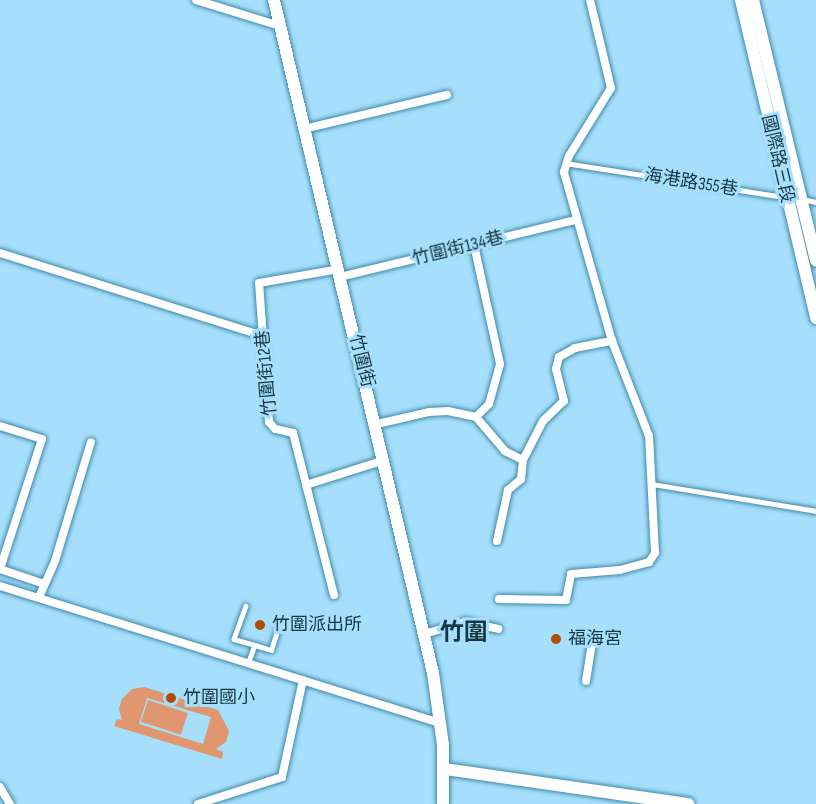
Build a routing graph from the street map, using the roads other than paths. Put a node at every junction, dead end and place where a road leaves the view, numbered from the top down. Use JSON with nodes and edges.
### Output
{"nodes":[{"id":1,"x":196,"y":0,"type":"edge"},
{"id":2,"x":274,"y":0,"type":"edge"},
{"id":3,"x":590,"y":0,"type":"edge"},
{"id":4,"x":741,"y":0,"type":"edge"},
{"id":5,"x":753,"y":0,"type":"edge"},
{"id":6,"x":280,"y":26,"type":"junction"},
{"id":7,"x":447,"y":95,"type":"dead end"},
{"id":8,"x":304,"y":129,"type":"junction"},
{"id":9,"x":565,"y":163,"type":"junction"},
{"id":10,"x":785,"y":197,"type":"junction"},
{"id":11,"x":800,"y":198,"type":"junction"},
{"id":12,"x":816,"y":202,"type":"edge"},
{"id":13,"x":576,"y":220,"type":"junction"},
{"id":14,"x":474,"y":245,"type":"junction"},
{"id":15,"x":0,"y":253,"type":"edge"},
{"id":16,"x":816,"y":261,"type":"edge"},
{"id":17,"x":339,"y":273,"type":"junction"},
{"id":18,"x":816,"y":318,"type":"edge"},
{"id":19,"x":263,"y":336,"type":"junction"},
{"id":20,"x":612,"y":341,"type":"junction"},
{"id":21,"x":476,"y":417,"type":"junction"},
{"id":22,"x":377,"y":424,"type":"junction"},
{"id":23,"x":0,"y":426,"type":"edge"},
{"id":24,"x":91,"y":442,"type":"dead end"},
{"id":25,"x":385,"y":460,"type":"junction"},
{"id":26,"x":523,"y":460,"type":"junction"},
{"id":27,"x":652,"y":484,"type":"junction"},
{"id":28,"x":306,"y":485,"type":"junction"},
{"id":29,"x":816,"y":510,"type":"edge"},
{"id":30,"x":497,"y":541,"type":"dead end"},
{"id":31,"x":44,"y":584,"type":"junction"},
{"id":32,"x":0,"y":586,"type":"edge"},
{"id":33,"x":40,"y":595,"type":"junction"},
{"id":34,"x":334,"y":595,"type":"dead end"},
{"id":35,"x":499,"y":599,"type":"dead end"},
{"id":36,"x":246,"y":606,"type":"dead end"},
{"id":37,"x":279,"y":625,"type":"dead end"},
{"id":38,"x":498,"y":629,"type":"dead end"},
{"id":39,"x":424,"y":634,"type":"junction"},
{"id":40,"x":592,"y":644,"type":"dead end"},
{"id":41,"x":255,"y":645,"type":"junction"},
{"id":42,"x":248,"y":664,"type":"junction"},
{"id":43,"x":303,"y":680,"type":"junction"},
{"id":44,"x":586,"y":681,"type":"dead end"},
{"id":45,"x":441,"y":723,"type":"junction"},
{"id":46,"x":445,"y":769,"type":"junction"},
{"id":47,"x":0,"y":787,"type":"edge"},
{"id":48,"x":10,"y":804,"type":"edge"},
{"id":49,"x":198,"y":804,"type":"edge"},
{"id":50,"x":444,"y":804,"type":"edge"},
{"id":51,"x":689,"y":804,"type":"edge"}],
"edges":[{"from":1,"to":6,"type":"street"},
{"from":2,"to":6,"type":"street","name":"竹圍街"},
{"from":3,"to":9,"type":"street"},
{"from":4,"to":10,"type":"street","name":"國際路三段"},
{"from":5,"to":11,"type":"street","name":"國際路三段"},
{"from":6,"to":8,"type":"street","name":"竹圍街"},
{"from":7,"to":8,"type":"street"},
{"from":8,"to":17,"type":"street","name":"竹圍街"},
{"from":9,"to":10,"type":"lane","name":"海港路355巷"},
{"from":9,"to":13,"type":"street"},
{"from":10,"to":11,"type":"lane","name":"海港路355巷"},
{"from":10,"to":18,"type":"street","name":"國際路三段"},
{"from":11,"to":12,"type":"lane","name":"海港路355巷"},
{"from":11,"to":16,"type":"street","name":"國際路三段"},
{"from":13,"to":14,"type":"street","name":"竹圍街134巷"},
{"from":13,"to":20,"type":"street"},
{"from":14,"to":17,"type":"street","name":"竹圍街134巷"},
{"from":14,"to":21,"type":"street"},
{"from":15,"to":19,"type":"street"},
{"from":17,"to":19,"type":"street","name":"竹圍街12巷"},
{"from":17,"to":22,"type":"street","name":"竹圍街"},
{"from":19,"to":28,"type":"street","name":"竹圍街12巷"},
{"from":20,"to":26,"type":"street"},
{"from":20,"to":27,"type":"street"},
{"from":21,"to":22,"type":"street"},
{"from":21,"to":26,"type":"street"},
{"from":22,"to":25,"type":"street","name":"竹圍街"},
{"from":23,"to":31,"type":"street"},
{"from":24,"to":31,"type":"street"},
{"from":25,"to":28,"type":"street"},
{"from":25,"to":39,"type":"street","name":"竹圍街"},
{"from":26,"to":30,"type":"street"},
{"from":27,"to":29,"type":"lane"},
{"from":27,"to":35,"type":"street"},
{"from":28,"to":34,"type":"street","name":"竹圍街12巷"},
{"from":31,"to":33,"type":"street"},
{"from":32,"to":33,"type":"street"},
{"from":33,"to":42,"type":"street"},
{"from":36,"to":41,"type":"lane"},
{"from":37,"to":41,"type":"lane"},
{"from":38,"to":39,"type":"street"},
{"from":39,"to":45,"type":"street","name":"竹圍街"},
{"from":40,"to":44,"type":"street"},
{"from":41,"to":42,"type":"lane"},
{"from":42,"to":43,"type":"street"},
{"from":43,"to":45,"type":"street"},
{"from":43,"to":49,"type":"street"},
{"from":45,"to":46,"type":"street","name":"竹圍街"},
{"from":46,"to":50,"type":"street","name":"竹圍街"},
{"from":46,"to":51,"type":"street"},
{"from":47,"to":48,"type":"street"}]}
